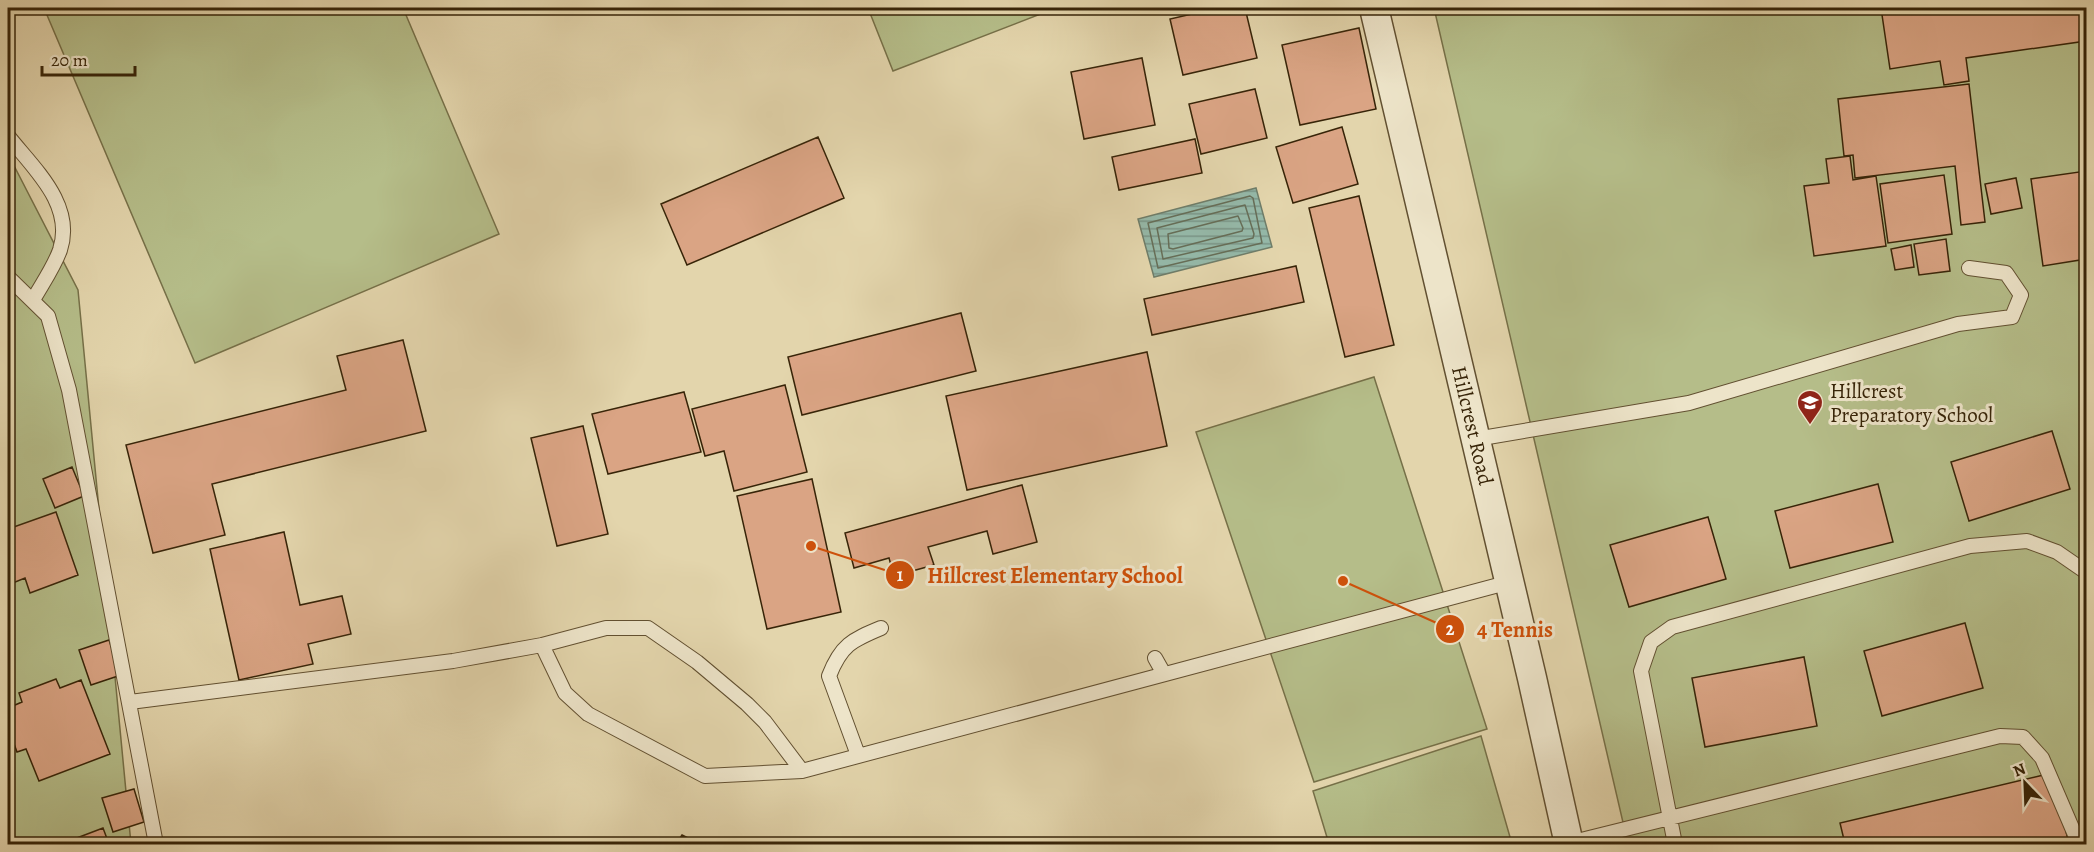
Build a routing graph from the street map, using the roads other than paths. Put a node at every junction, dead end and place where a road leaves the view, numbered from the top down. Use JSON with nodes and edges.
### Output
{"nodes":[{"id":1,"x":1374,"y":8,"type":"edge"},
{"id":2,"x":8,"y":136,"type":"edge"},
{"id":3,"x":1969,"y":268,"type":"dead end"},
{"id":4,"x":8,"y":277,"type":"edge"},
{"id":5,"x":33,"y":300,"type":"junction"},
{"id":6,"x":1476,"y":439,"type":"junction"},
{"id":7,"x":2086,"y":572,"type":"edge"},
{"id":8,"x":1510,"y":582,"type":"junction"},
{"id":9,"x":881,"y":628,"type":"dead end"},
{"id":10,"x":542,"y":645,"type":"junction"},
{"id":11,"x":1155,"y":658,"type":"dead end"},
{"id":12,"x":1164,"y":674,"type":"junction"},
{"id":13,"x":130,"y":702,"type":"junction"},
{"id":14,"x":858,"y":755,"type":"junction"},
{"id":15,"x":802,"y":771,"type":"junction"},
{"id":16,"x":1669,"y":818,"type":"junction"},
{"id":17,"x":156,"y":844,"type":"edge"},
{"id":18,"x":1569,"y":844,"type":"edge"},
{"id":19,"x":1675,"y":844,"type":"edge"},
{"id":20,"x":2079,"y":844,"type":"edge"}],
"edges":[{"from":1,"to":6,"type":"street","name":"Hillcrest Road"},
{"from":2,"to":5,"type":"lane"},
{"from":3,"to":6,"type":"lane"},
{"from":4,"to":5,"type":"lane"},
{"from":5,"to":13,"type":"lane"},
{"from":6,"to":8,"type":"street","name":"Hillcrest Road"},
{"from":7,"to":16,"type":"lane"},
{"from":8,"to":12,"type":"lane"},
{"from":8,"to":18,"type":"street","name":"Hillcrest Road"},
{"from":9,"to":14,"type":"lane"},
{"from":10,"to":13,"type":"lane"},
{"from":10,"to":15,"type":"lane"},
{"from":10,"to":15,"type":"lane"},
{"from":11,"to":12,"type":"lane"},
{"from":12,"to":14,"type":"lane"},
{"from":13,"to":17,"type":"lane"},
{"from":14,"to":15,"type":"lane"},
{"from":16,"to":18,"type":"lane"},
{"from":16,"to":19,"type":"lane"},
{"from":16,"to":20,"type":"lane"}]}
